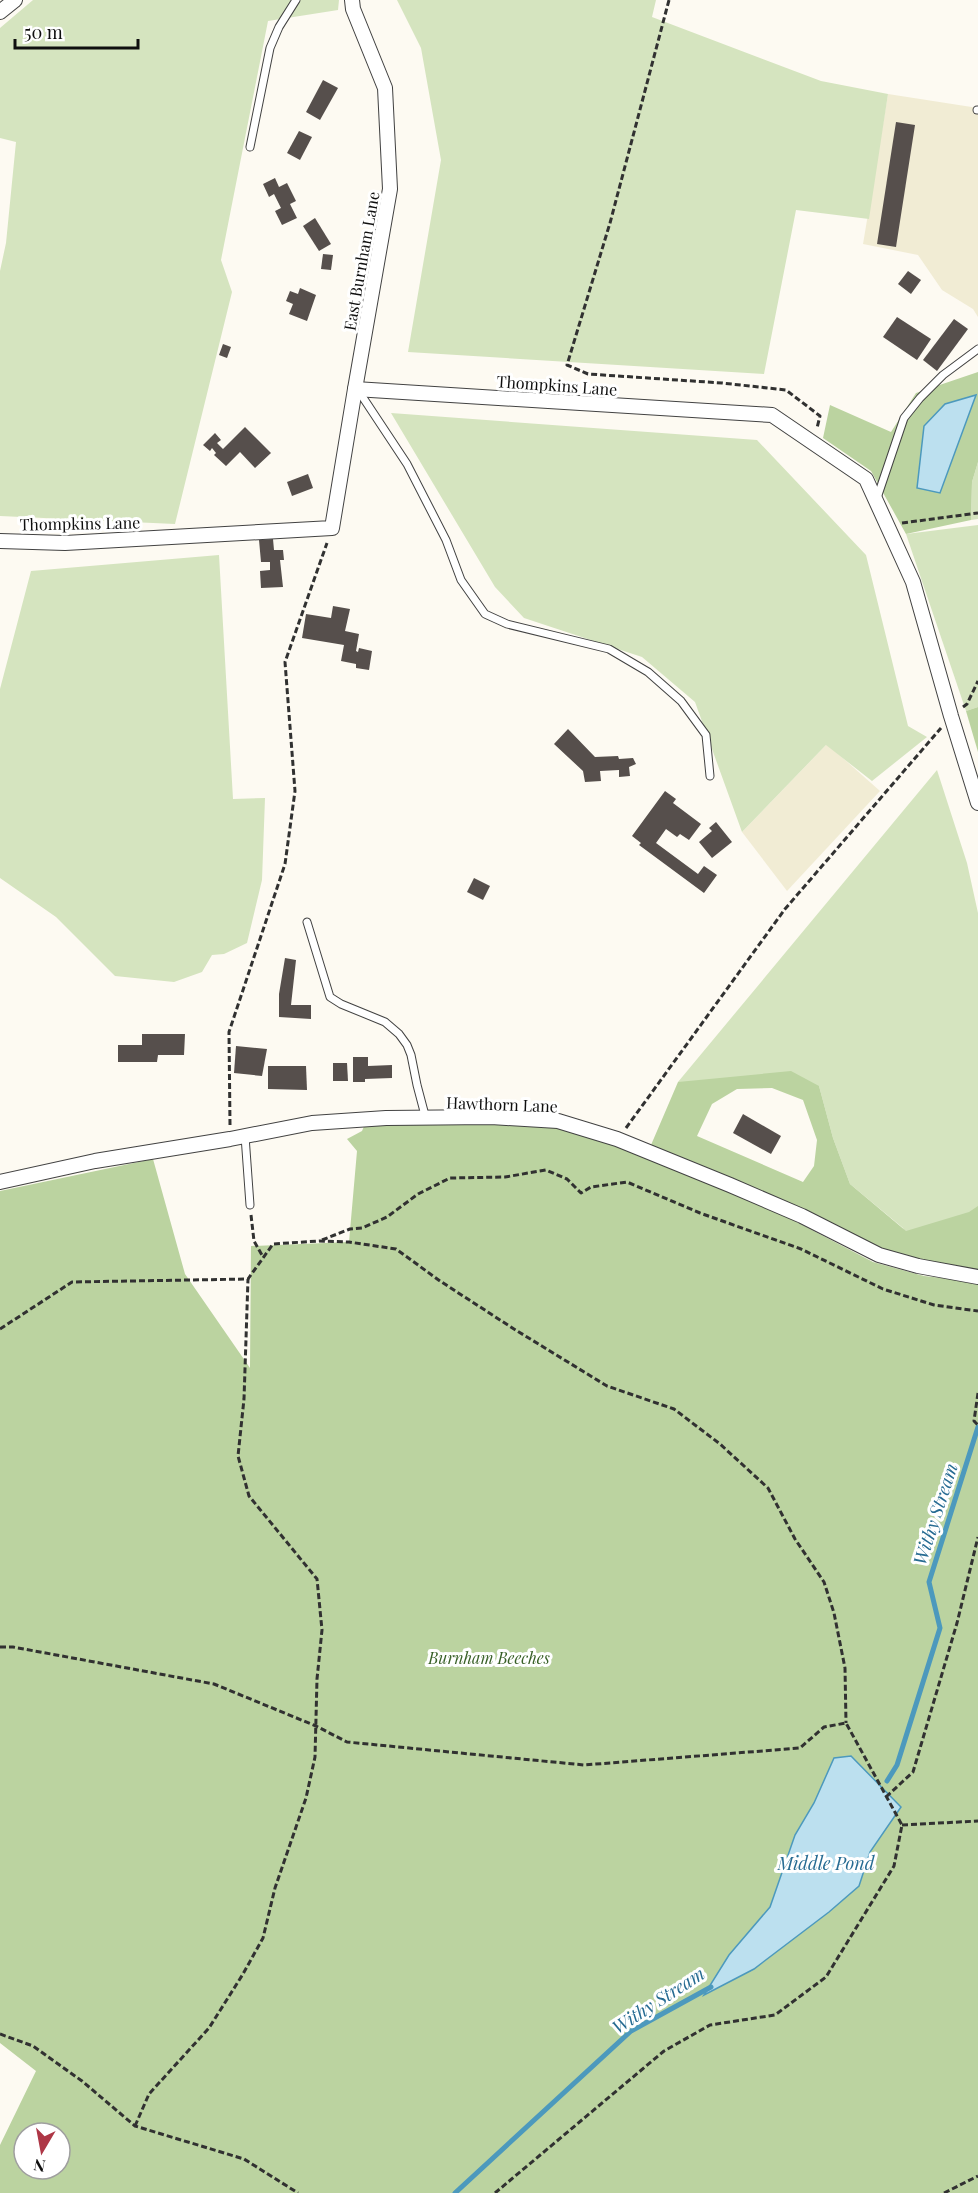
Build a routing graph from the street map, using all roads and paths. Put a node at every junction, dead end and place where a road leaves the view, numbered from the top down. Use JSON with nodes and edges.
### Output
{"nodes":[{"id":1,"x":15,"y":0,"type":"edge"},
{"id":2,"x":296,"y":0,"type":"edge"},
{"id":3,"x":352,"y":0,"type":"edge"},
{"id":4,"x":669,"y":0,"type":"edge"},
{"id":5,"x":0,"y":12,"type":"edge"},
{"id":6,"x":250,"y":147,"type":"dead end"},
{"id":7,"x":978,"y":349,"type":"edge"},
{"id":8,"x":357,"y":389,"type":"junction"},
{"id":9,"x":812,"y":442,"type":"junction"},
{"id":10,"x":876,"y":500,"type":"junction"},
{"id":11,"x":978,"y":513,"type":"edge"},
{"id":12,"x":887,"y":525,"type":"junction"},
{"id":13,"x":332,"y":528,"type":"junction"},
{"id":14,"x":0,"y":541,"type":"edge"},
{"id":15,"x":978,"y":681,"type":"edge"},
{"id":16,"x":967,"y":704,"type":"dead end"},
{"id":17,"x":951,"y":716,"type":"junction"},
{"id":18,"x":710,"y":776,"type":"dead end"},
{"id":19,"x":978,"y":803,"type":"edge"},
{"id":20,"x":307,"y":922,"type":"dead end"},
{"id":21,"x":426,"y":1119,"type":"junction"},
{"id":22,"x":245,"y":1136,"type":"junction"},
{"id":23,"x":617,"y":1138,"type":"junction"},
{"id":24,"x":230,"y":1139,"type":"junction"},
{"id":25,"x":0,"y":1182,"type":"edge"},
{"id":26,"x":250,"y":1205,"type":"joint"},
{"id":27,"x":319,"y":1241,"type":"junction"},
{"id":28,"x":263,"y":1258,"type":"junction"},
{"id":29,"x":978,"y":1277,"type":"edge"},
{"id":30,"x":248,"y":1279,"type":"junction"},
{"id":31,"x":978,"y":1311,"type":"edge"},
{"id":32,"x":0,"y":1329,"type":"edge"},
{"id":33,"x":978,"y":1393,"type":"edge"},
{"id":34,"x":977,"y":1425,"type":"edge"},
{"id":35,"x":978,"y":1537,"type":"edge"},
{"id":36,"x":0,"y":1647,"type":"edge"},
{"id":37,"x":846,"y":1723,"type":"junction"},
{"id":38,"x":316,"y":1726,"type":"junction"},
{"id":39,"x":886,"y":1797,"type":"junction"},
{"id":40,"x":978,"y":1821,"type":"edge"},
{"id":41,"x":902,"y":1825,"type":"junction"},
{"id":42,"x":0,"y":2034,"type":"edge"},
{"id":43,"x":135,"y":2126,"type":"junction"},
{"id":44,"x":978,"y":2176,"type":"edge"},
{"id":45,"x":298,"y":2193,"type":"edge"},
{"id":46,"x":495,"y":2193,"type":"edge"},
{"id":47,"x":944,"y":2193,"type":"edge"}],
"edges":[{"from":1,"to":5,"type":"street"},
{"from":2,"to":6,"type":"lane"},
{"from":3,"to":8,"type":"street","name":"East Burnham Lane"},
{"from":4,"to":9,"type":"path"},
{"from":7,"to":10,"type":"lane"},
{"from":8,"to":9,"type":"street","name":"Thompkins Lane"},
{"from":8,"to":13,"type":"street"},
{"from":8,"to":18,"type":"lane"},
{"from":9,"to":10,"type":"street","name":"Thompkins Lane"},
{"from":10,"to":12,"type":"street","name":"Thompkins Lane"},
{"from":11,"to":12,"type":"path"},
{"from":12,"to":17,"type":"street","name":"Thompkins Lane"},
{"from":13,"to":14,"type":"street","name":"Thompkins Lane"},
{"from":13,"to":24,"type":"path"},
{"from":15,"to":16,"type":"path"},
{"from":17,"to":19,"type":"street","name":"Thompkins Lane"},
{"from":17,"to":23,"type":"path"},
{"from":20,"to":21,"type":"lane"},
{"from":21,"to":22,"type":"street","name":"Hawthorn Lane"},
{"from":21,"to":23,"type":"street","name":"Hawthorn Lane"},
{"from":22,"to":24,"type":"street","name":"Hawthorn Lane"},
{"from":22,"to":26,"type":"lane"},
{"from":23,"to":29,"type":"street","name":"Hawthorn Lane"},
{"from":24,"to":25,"type":"street","name":"Hawthorn Lane"},
{"from":26,"to":28,"type":"path"},
{"from":27,"to":28,"type":"path"},
{"from":27,"to":31,"type":"path"},
{"from":27,"to":37,"type":"path"},
{"from":28,"to":30,"type":"path"},
{"from":30,"to":32,"type":"path"},
{"from":30,"to":38,"type":"path"},
{"from":33,"to":34,"type":"path"},
{"from":35,"to":39,"type":"path"},
{"from":36,"to":38,"type":"path"},
{"from":37,"to":38,"type":"path"},
{"from":37,"to":39,"type":"path"},
{"from":38,"to":43,"type":"path"},
{"from":39,"to":41,"type":"path"},
{"from":40,"to":41,"type":"path"},
{"from":41,"to":46,"type":"path"},
{"from":42,"to":43,"type":"path"},
{"from":43,"to":45,"type":"path"},
{"from":44,"to":47,"type":"path"}]}
